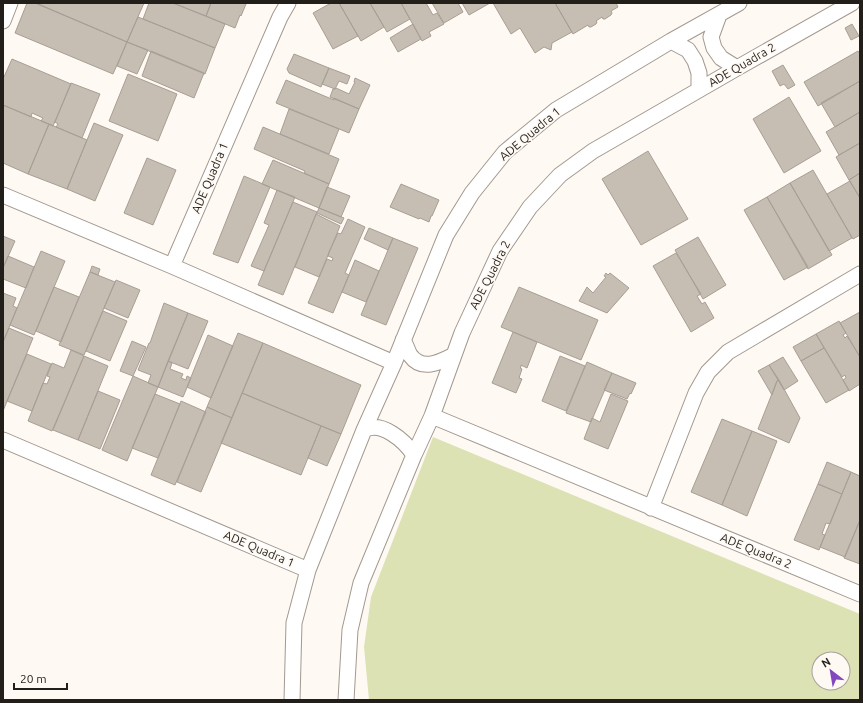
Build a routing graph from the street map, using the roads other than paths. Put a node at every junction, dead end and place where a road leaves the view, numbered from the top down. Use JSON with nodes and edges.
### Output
{"nodes":[{"id":1,"x":10,"y":3,"type":"edge"},
{"id":2,"x":288,"y":3,"type":"edge"},
{"id":3,"x":739,"y":3,"type":"edge"},
{"id":4,"x":852,"y":3,"type":"edge"},
{"id":5,"x":719,"y":15,"type":"junction"},
{"id":6,"x":3,"y":21,"type":"edge"},
{"id":7,"x":671,"y":41,"type":"junction"},
{"id":8,"x":737,"y":68,"type":"junction"},
{"id":9,"x":699,"y":90,"type":"junction"},
{"id":10,"x":3,"y":195,"type":"edge"},
{"id":11,"x":172,"y":266,"type":"junction"},
{"id":12,"x":860,"y":274,"type":"edge"},
{"id":13,"x":403,"y":340,"type":"junction"},
{"id":14,"x":454,"y":355,"type":"junction"},
{"id":15,"x":394,"y":363,"type":"junction"},
{"id":16,"x":432,"y":416,"type":"junction"},
{"id":17,"x":364,"y":430,"type":"junction"},
{"id":18,"x":3,"y":440,"type":"edge"},
{"id":19,"x":414,"y":455,"type":"junction"},
{"id":20,"x":651,"y":508,"type":"junction"},
{"id":21,"x":308,"y":570,"type":"junction"},
{"id":22,"x":860,"y":594,"type":"edge"},
{"id":23,"x":292,"y":700,"type":"edge"},
{"id":24,"x":346,"y":700,"type":"edge"}],
"edges":[{"from":1,"to":6,"type":"street"},
{"from":2,"to":11,"type":"street","name":"ADE Quadra 1"},
{"from":3,"to":5,"type":"street","name":"ADE Quadra 1"},
{"from":4,"to":8,"type":"street","name":"ADE Quadra 2"},
{"from":5,"to":7,"type":"street","name":"ADE Quadra 1"},
{"from":5,"to":8,"type":"street"},
{"from":7,"to":9,"type":"street"},
{"from":7,"to":13,"type":"street","name":"ADE Quadra 1"},
{"from":8,"to":9,"type":"street","name":"ADE Quadra 2"},
{"from":9,"to":14,"type":"street","name":"ADE Quadra 2"},
{"from":10,"to":11,"type":"street"},
{"from":11,"to":15,"type":"street"},
{"from":12,"to":20,"type":"street"},
{"from":13,"to":14,"type":"street"},
{"from":13,"to":15,"type":"street","name":"ADE Quadra 1"},
{"from":14,"to":16,"type":"street","name":"ADE Quadra 2"},
{"from":15,"to":17,"type":"street","name":"ADE Quadra 1"},
{"from":16,"to":19,"type":"street"},
{"from":16,"to":20,"type":"street","name":"ADE Quadra 2"},
{"from":17,"to":19,"type":"street"},
{"from":17,"to":21,"type":"street","name":"ADE Quadra 1"},
{"from":18,"to":21,"type":"street","name":"ADE Quadra 1"},
{"from":19,"to":24,"type":"street"},
{"from":20,"to":22,"type":"street","name":"ADE Quadra 2"},
{"from":21,"to":23,"type":"street"}]}
